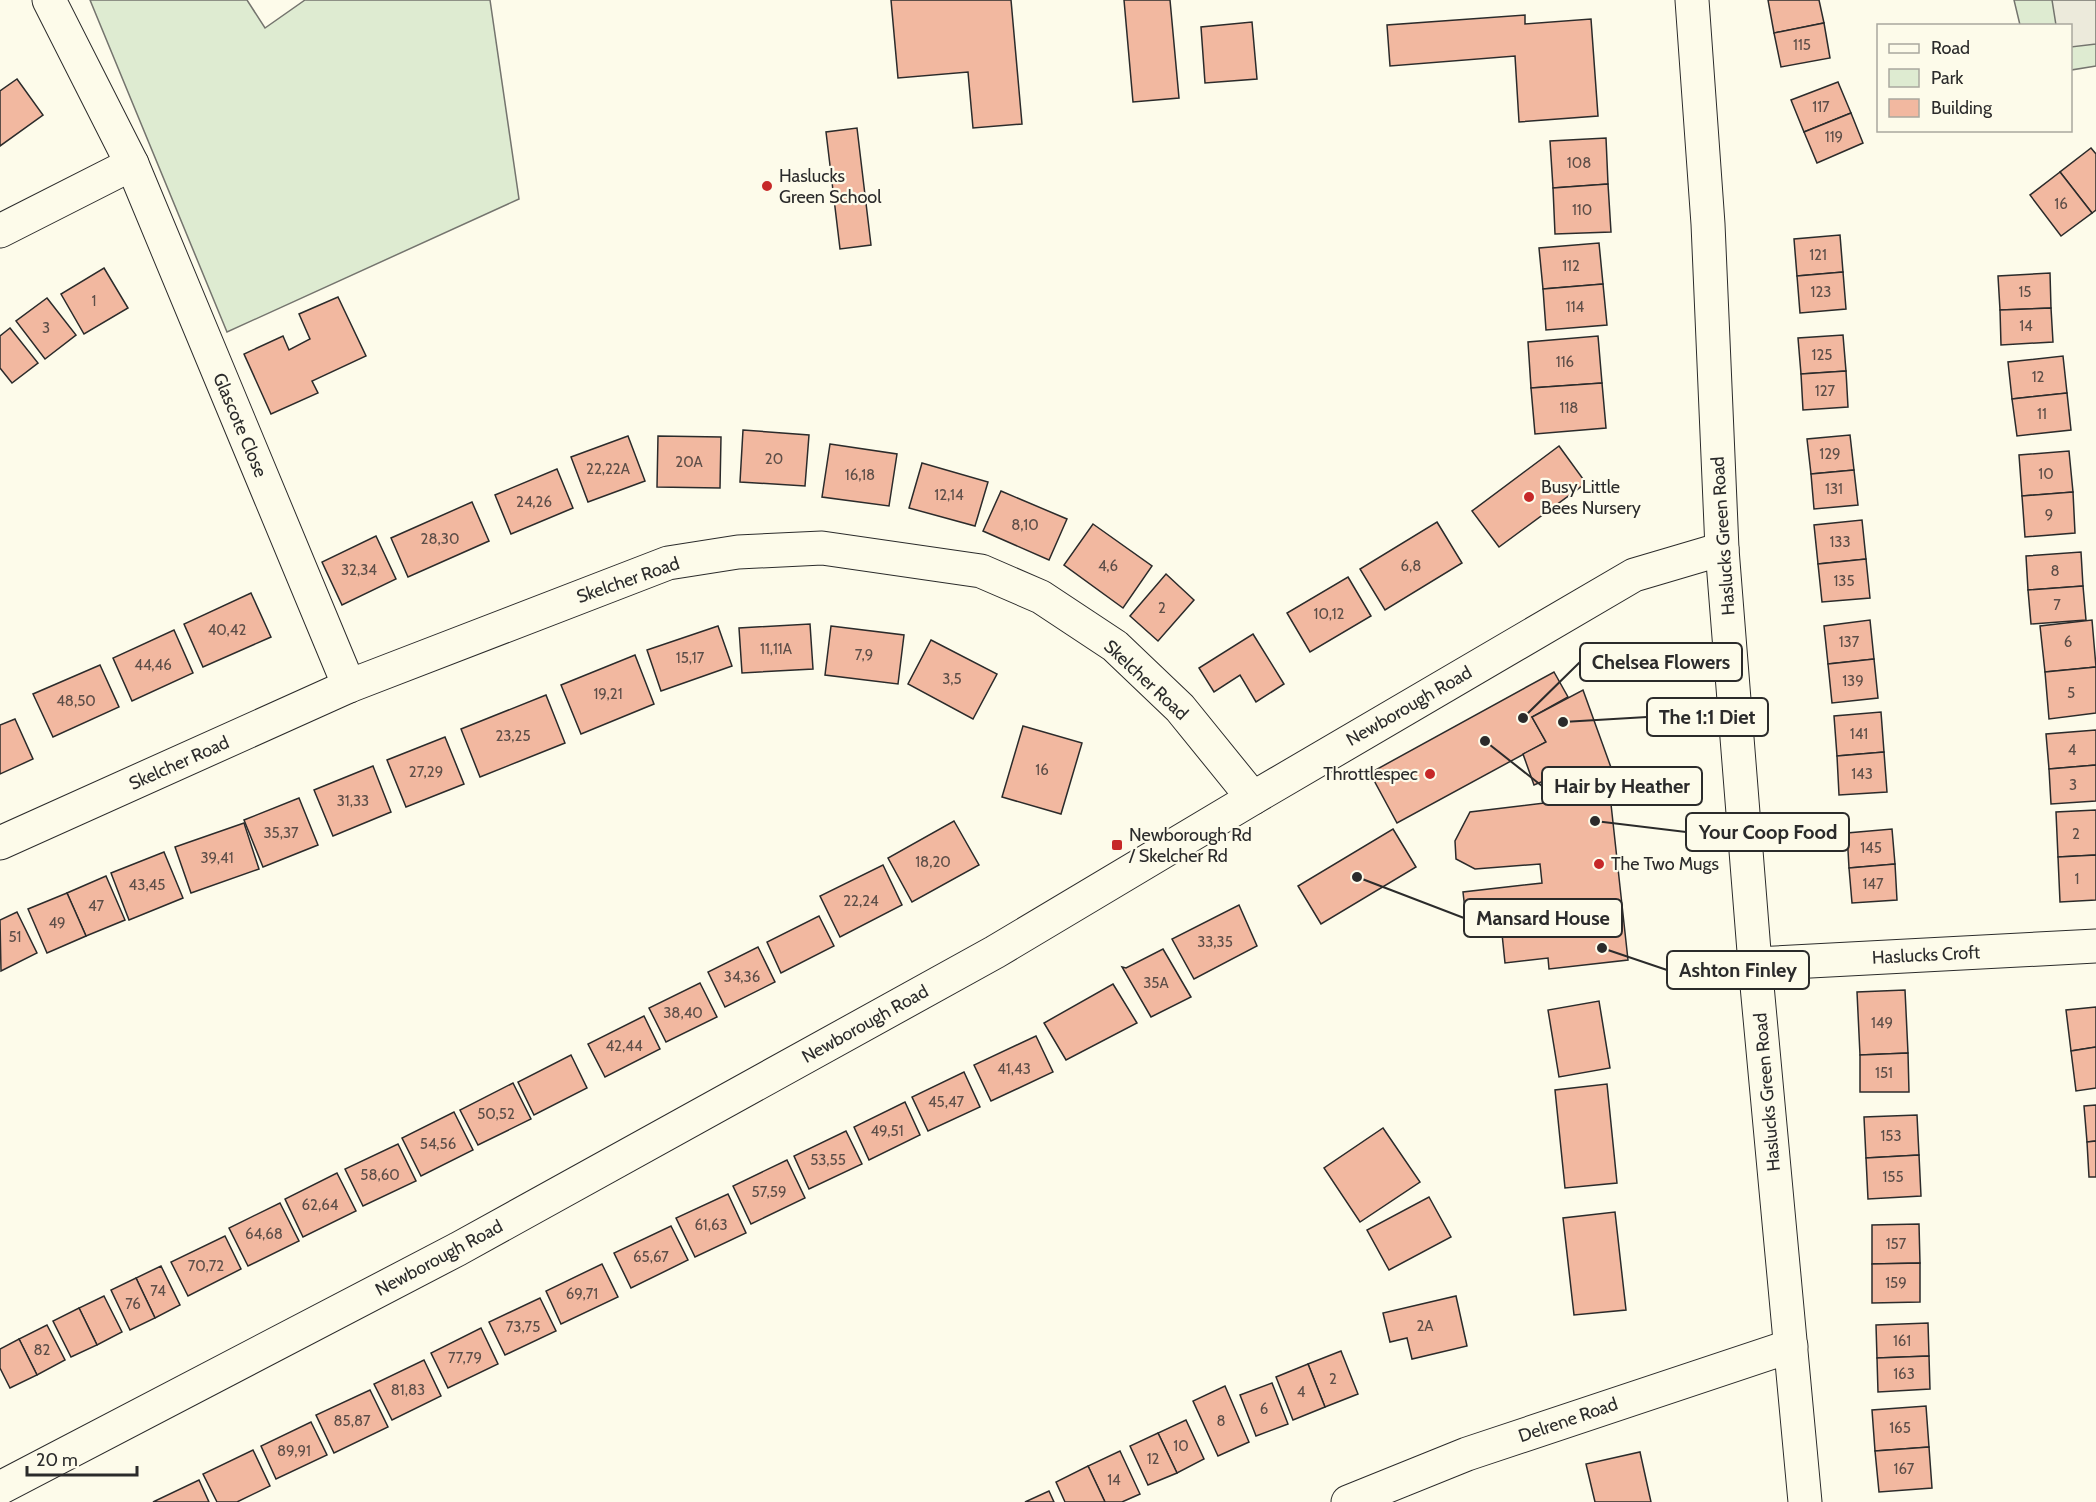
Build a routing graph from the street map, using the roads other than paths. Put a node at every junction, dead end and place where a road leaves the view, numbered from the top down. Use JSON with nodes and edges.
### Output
{"nodes":[{"id":1,"x":49,"y":0,"type":"edge"},
{"id":2,"x":1692,"y":0,"type":"edge"},
{"id":3,"x":132,"y":165,"type":"junction"},
{"id":4,"x":0,"y":231,"type":"edge"},
{"id":5,"x":1722,"y":549,"type":"junction"},
{"id":6,"x":349,"y":686,"type":"junction"},
{"id":7,"x":1253,"y":798,"type":"junction"},
{"id":8,"x":0,"y":843,"type":"edge"},
{"id":9,"x":2096,"y":945,"type":"edge"},
{"id":10,"x":1755,"y":964,"type":"junction"},
{"id":11,"x":1791,"y":1346,"type":"junction"},
{"id":12,"x":0,"y":1488,"type":"edge"},
{"id":13,"x":1348,"y":1502,"type":"edge"},
{"id":14,"x":1805,"y":1502,"type":"edge"}],
"edges":[{"from":1,"to":3,"type":"street","name":"Glascote Close"},
{"from":2,"to":5,"type":"street","name":"Haslucks Green Road"},
{"from":3,"to":4,"type":"street"},
{"from":3,"to":6,"type":"street","name":"Glascote Close"},
{"from":5,"to":7,"type":"street","name":"Newborough Road"},
{"from":5,"to":10,"type":"street","name":"Haslucks Green Road"},
{"from":6,"to":7,"type":"street","name":"Skelcher Road"},
{"from":6,"to":8,"type":"street","name":"Skelcher Road"},
{"from":7,"to":12,"type":"street","name":"Newborough Road"},
{"from":9,"to":10,"type":"street","name":"Haslucks Croft"},
{"from":10,"to":11,"type":"street","name":"Haslucks Green Road"},
{"from":11,"to":13,"type":"street","name":"Delrene Road"},
{"from":11,"to":14,"type":"street","name":"Haslucks Green Road"}]}
